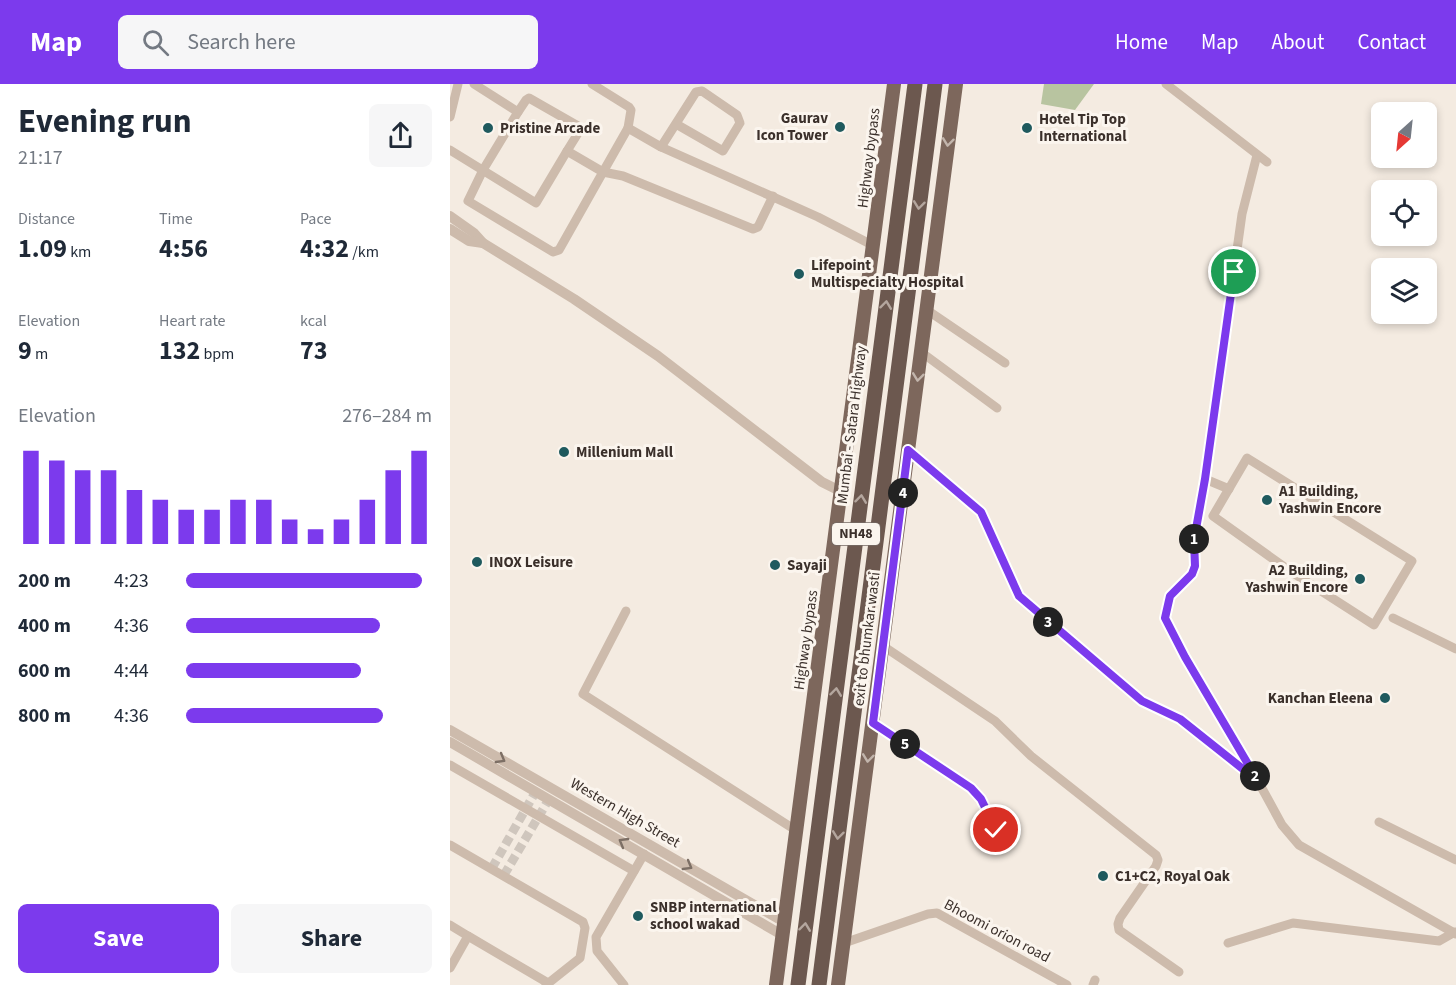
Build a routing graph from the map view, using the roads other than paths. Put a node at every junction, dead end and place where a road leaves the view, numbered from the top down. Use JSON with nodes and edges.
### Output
{"nodes":[{"id":1,"x":458,"y":84,"type":"edge"},
{"id":2,"x":474,"y":84,"type":"edge"},
{"id":3,"x":592,"y":84,"type":"edge"},
{"id":4,"x":894,"y":84,"type":"edge"},
{"id":5,"x":915,"y":84,"type":"edge"},
{"id":6,"x":935,"y":84,"type":"edge"},
{"id":7,"x":956,"y":84,"type":"edge"},
{"id":8,"x":1167,"y":84,"type":"edge"},
{"id":9,"x":518,"y":112,"type":"junction"},
{"id":10,"x":450,"y":117,"type":"edge"},
{"id":11,"x":676,"y":124,"type":"junction"},
{"id":12,"x":628,"y":128,"type":"junction"},
{"id":13,"x":661,"y":147,"type":"junction"},
{"id":14,"x":450,"y":150,"type":"edge"},
{"id":15,"x":567,"y":152,"type":"junction"},
{"id":16,"x":1257,"y":155,"type":"junction"},
{"id":17,"x":1267,"y":162,"type":"dead end"},
{"id":18,"x":483,"y":170,"type":"junction"},
{"id":19,"x":603,"y":172,"type":"junction"},
{"id":20,"x":773,"y":196,"type":"junction"},
{"id":21,"x":450,"y":216,"type":"edge"},
{"id":22,"x":450,"y":229,"type":"edge"},
{"id":23,"x":483,"y":243,"type":"junction"},
{"id":24,"x":874,"y":246,"type":"junction"},
{"id":25,"x":927,"y":310,"type":"junction"},
{"id":26,"x":921,"y":352,"type":"junction"},
{"id":27,"x":1005,"y":363,"type":"dead end"},
{"id":28,"x":997,"y":408,"type":"dead end"},
{"id":29,"x":908,"y":450,"type":"junction"},
{"id":30,"x":1205,"y":479,"type":"junction"},
{"id":31,"x":1229,"y":489,"type":"junction"},
{"id":32,"x":842,"y":492,"type":"junction"},
{"id":33,"x":626,"y":611,"type":"dead end"},
{"id":34,"x":1393,"y":618,"type":"dead end"},
{"id":35,"x":883,"y":646,"type":"junction"},
{"id":36,"x":1456,"y":649,"type":"edge"},
{"id":37,"x":873,"y":723,"type":"junction"},
{"id":38,"x":450,"y":730,"type":"edge"},
{"id":39,"x":450,"y":742,"type":"edge"},
{"id":40,"x":467,"y":745,"type":"junction"},
{"id":41,"x":450,"y":765,"type":"edge"},
{"id":42,"x":1258,"y":781,"type":"junction"},
{"id":43,"x":547,"y":791,"type":"junction"},
{"id":44,"x":1379,"y":822,"type":"dead end"},
{"id":45,"x":797,"y":831,"type":"junction"},
{"id":46,"x":1003,"y":840,"type":"dead end"},
{"id":47,"x":450,"y":845,"type":"edge"},
{"id":48,"x":644,"y":854,"type":"junction"},
{"id":49,"x":1456,"y":860,"type":"edge"},
{"id":50,"x":634,"y":871,"type":"junction"},
{"id":51,"x":705,"y":883,"type":"junction"},
{"id":52,"x":450,"y":926,"type":"edge"},
{"id":53,"x":783,"y":928,"type":"junction"},
{"id":54,"x":1455,"y":933,"type":"edge"},
{"id":55,"x":468,"y":936,"type":"junction"},
{"id":56,"x":844,"y":943,"type":"junction"},
{"id":57,"x":1228,"y":944,"type":"dead end"},
{"id":58,"x":450,"y":968,"type":"edge"},
{"id":59,"x":1179,"y":972,"type":"dead end"},
{"id":60,"x":547,"y":984,"type":"edge"},
{"id":61,"x":624,"y":985,"type":"edge"},
{"id":62,"x":776,"y":985,"type":"edge"},
{"id":63,"x":798,"y":985,"type":"edge"},
{"id":64,"x":819,"y":985,"type":"edge"},
{"id":65,"x":838,"y":985,"type":"edge"},
{"id":66,"x":1066,"y":985,"type":"edge"}],
"edges":[{"from":1,"to":10,"type":"street"},
{"from":2,"to":9,"type":"street"},
{"from":3,"to":12,"type":"street"},
{"from":4,"to":24,"type":"main road","name":"Highway bypass"},
{"from":63,"to":5,"type":"highway","name":"Mumbai - Satara Highway","number":"NH48","one_way":true},
{"from":6,"to":64,"type":"highway","number":"NH48","one_way":true},
{"from":7,"to":25,"type":"main road","name":"exit to bhumkar wasti","one_way":true},
{"from":8,"to":16,"type":"street"},
{"from":9,"to":15,"type":"street"},
{"from":9,"to":18,"type":"street"},
{"from":11,"to":11,"type":"street"},
{"from":11,"to":13,"type":"street"},
{"from":12,"to":13,"type":"street"},
{"from":12,"to":19,"type":"street"},
{"from":13,"to":20,"type":"street"},
{"from":14,"to":18,"type":"street"},
{"from":15,"to":18,"type":"street"},
{"from":15,"to":19,"type":"street"},
{"from":16,"to":17,"type":"street"},
{"from":16,"to":30,"type":"street"},
{"from":18,"to":19,"type":"street"},
{"from":19,"to":20,"type":"street"},
{"from":20,"to":24,"type":"street"},
{"from":21,"to":23,"type":"street"},
{"from":22,"to":23,"type":"street"},
{"from":23,"to":32,"type":"street"},
{"from":24,"to":32,"type":"main road","name":"Highway bypass"},
{"from":25,"to":26,"type":"main road","name":"exit to bhumkar wasti"},
{"from":25,"to":27,"type":"street"},
{"from":26,"to":28,"type":"street"},
{"from":26,"to":29,"type":"main road","name":"exit to bhumkar wasti","one_way":true},
{"from":29,"to":35,"type":"main road","name":"exit to bhumkar wasti"},
{"from":29,"to":42,"type":"street"},
{"from":30,"to":31,"type":"street"},
{"from":30,"to":42,"type":"street"},
{"from":31,"to":31,"type":"street"},
{"from":32,"to":45,"type":"main road","name":"Highway bypass"},
{"from":33,"to":45,"type":"street"},
{"from":34,"to":36,"type":"street"},
{"from":35,"to":37,"type":"main road","name":"exit to bhumkar wasti"},
{"from":35,"to":59,"type":"street"},
{"from":37,"to":46,"type":"street"},
{"from":37,"to":56,"type":"main road","name":"exit to bhumkar wasti","one_way":true},
{"from":38,"to":40,"type":"street","name":"Western High Street"},
{"from":39,"to":40,"type":"street","name":"Western High Street"},
{"from":40,"to":43,"type":"street","name":"Western High Street"},
{"from":41,"to":50,"type":"street"},
{"from":42,"to":54,"type":"street"},
{"from":48,"to":43,"type":"street","name":"Western High Street","one_way":true},
{"from":43,"to":51,"type":"street","name":"Western High Street","one_way":true},
{"from":44,"to":49,"type":"street"},
{"from":45,"to":53,"type":"main road","name":"Highway bypass"},
{"from":47,"to":60,"type":"street"},
{"from":48,"to":50,"type":"street"},
{"from":48,"to":51,"type":"street","name":"Western High Street"},
{"from":50,"to":61,"type":"street"},
{"from":51,"to":53,"type":"street","name":"Western High Street"},
{"from":52,"to":55,"type":"street"},
{"from":53,"to":62,"type":"main road","name":"Highway bypass"},
{"from":54,"to":57,"type":"street"},
{"from":55,"to":58,"type":"street"},
{"from":55,"to":60,"type":"street"},
{"from":56,"to":65,"type":"main road","name":"exit to bhumkar wasti"},
{"from":56,"to":66,"type":"street","name":"Bhoomi orion road"}]}
